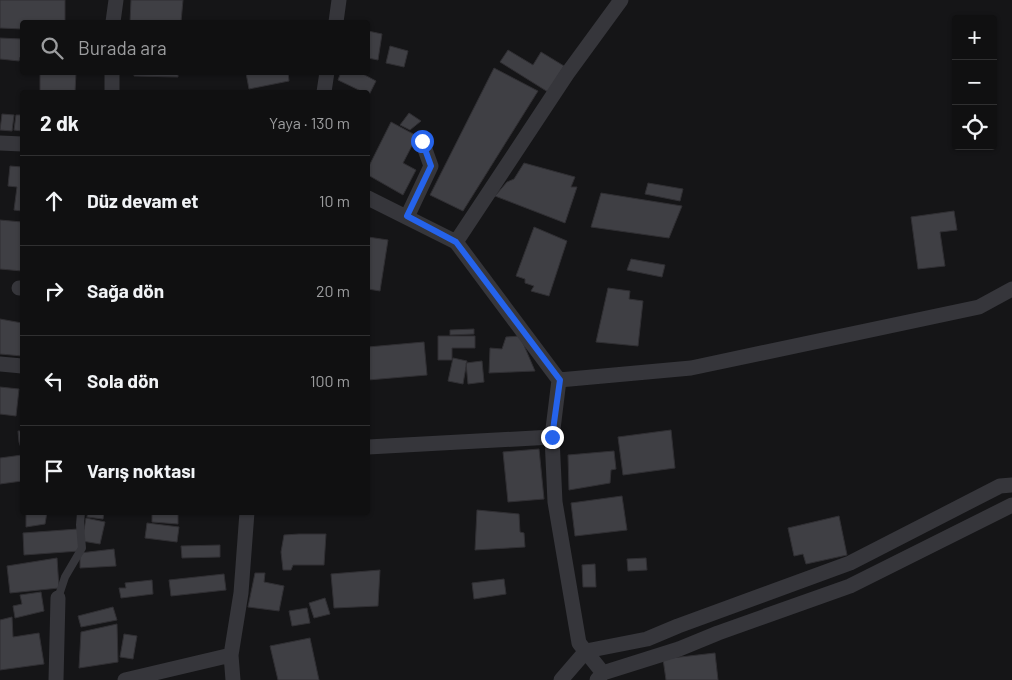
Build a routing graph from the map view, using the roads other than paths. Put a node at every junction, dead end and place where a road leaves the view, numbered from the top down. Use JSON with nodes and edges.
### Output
{"nodes":[{"id":1,"x":116,"y":0,"type":"edge"},
{"id":2,"x":339,"y":0,"type":"edge"},
{"id":3,"x":621,"y":0,"type":"edge"},
{"id":4,"x":113,"y":20,"type":"edge"},
{"id":5,"x":336,"y":20,"type":"edge"},
{"id":6,"x":112,"y":75,"type":"edge"},
{"id":7,"x":327,"y":75,"type":"edge"},
{"id":8,"x":112,"y":90,"type":"edge"},
{"id":9,"x":324,"y":90,"type":"edge"},
{"id":10,"x":422,"y":141,"type":"dead end"},
{"id":11,"x":0,"y":143,"type":"edge"},
{"id":12,"x":20,"y":144,"type":"edge"},
{"id":13,"x":370,"y":199,"type":"edge"},
{"id":14,"x":407,"y":216,"type":"junction"},
{"id":15,"x":456,"y":242,"type":"junction"},
{"id":16,"x":1012,"y":289,"type":"edge"},
{"id":17,"x":0,"y":364,"type":"edge"},
{"id":18,"x":20,"y":366,"type":"edge"},
{"id":19,"x":560,"y":380,"type":"junction"},
{"id":20,"x":552,"y":437,"type":"junction"},
{"id":21,"x":370,"y":447,"type":"edge"},
{"id":22,"x":1012,"y":485,"type":"edge"},
{"id":23,"x":1012,"y":505,"type":"edge"},
{"id":24,"x":81,"y":515,"type":"edge"},
{"id":25,"x":248,"y":515,"type":"edge"},
{"id":26,"x":58,"y":598,"type":"joint"},
{"id":27,"x":586,"y":651,"type":"junction"},
{"id":28,"x":231,"y":655,"type":"junction"},
{"id":29,"x":600,"y":676,"type":"edge"},
{"id":30,"x":56,"y":680,"type":"edge"},
{"id":31,"x":125,"y":680,"type":"edge"},
{"id":32,"x":232,"y":680,"type":"edge"},
{"id":33,"x":561,"y":680,"type":"edge"}],
"edges":[{"from":1,"to":4,"type":"street"},
{"from":2,"to":5,"type":"street"},
{"from":3,"to":15,"type":"street"},
{"from":6,"to":8,"type":"street"},
{"from":7,"to":9,"type":"street"},
{"from":10,"to":14,"type":"street"},
{"from":11,"to":12,"type":"street"},
{"from":13,"to":14,"type":"street"},
{"from":14,"to":15,"type":"street"},
{"from":15,"to":19,"type":"street"},
{"from":16,"to":19,"type":"street"},
{"from":17,"to":18,"type":"street"},
{"from":19,"to":20,"type":"street"},
{"from":20,"to":21,"type":"street"},
{"from":20,"to":27,"type":"street"},
{"from":22,"to":27,"type":"street"},
{"from":23,"to":29,"type":"street"},
{"from":24,"to":26,"type":"lane"},
{"from":25,"to":28,"type":"street"},
{"from":26,"to":30,"type":"street"},
{"from":27,"to":29,"type":"street"},
{"from":27,"to":33,"type":"street"},
{"from":28,"to":31,"type":"street"},
{"from":28,"to":32,"type":"street"}]}
